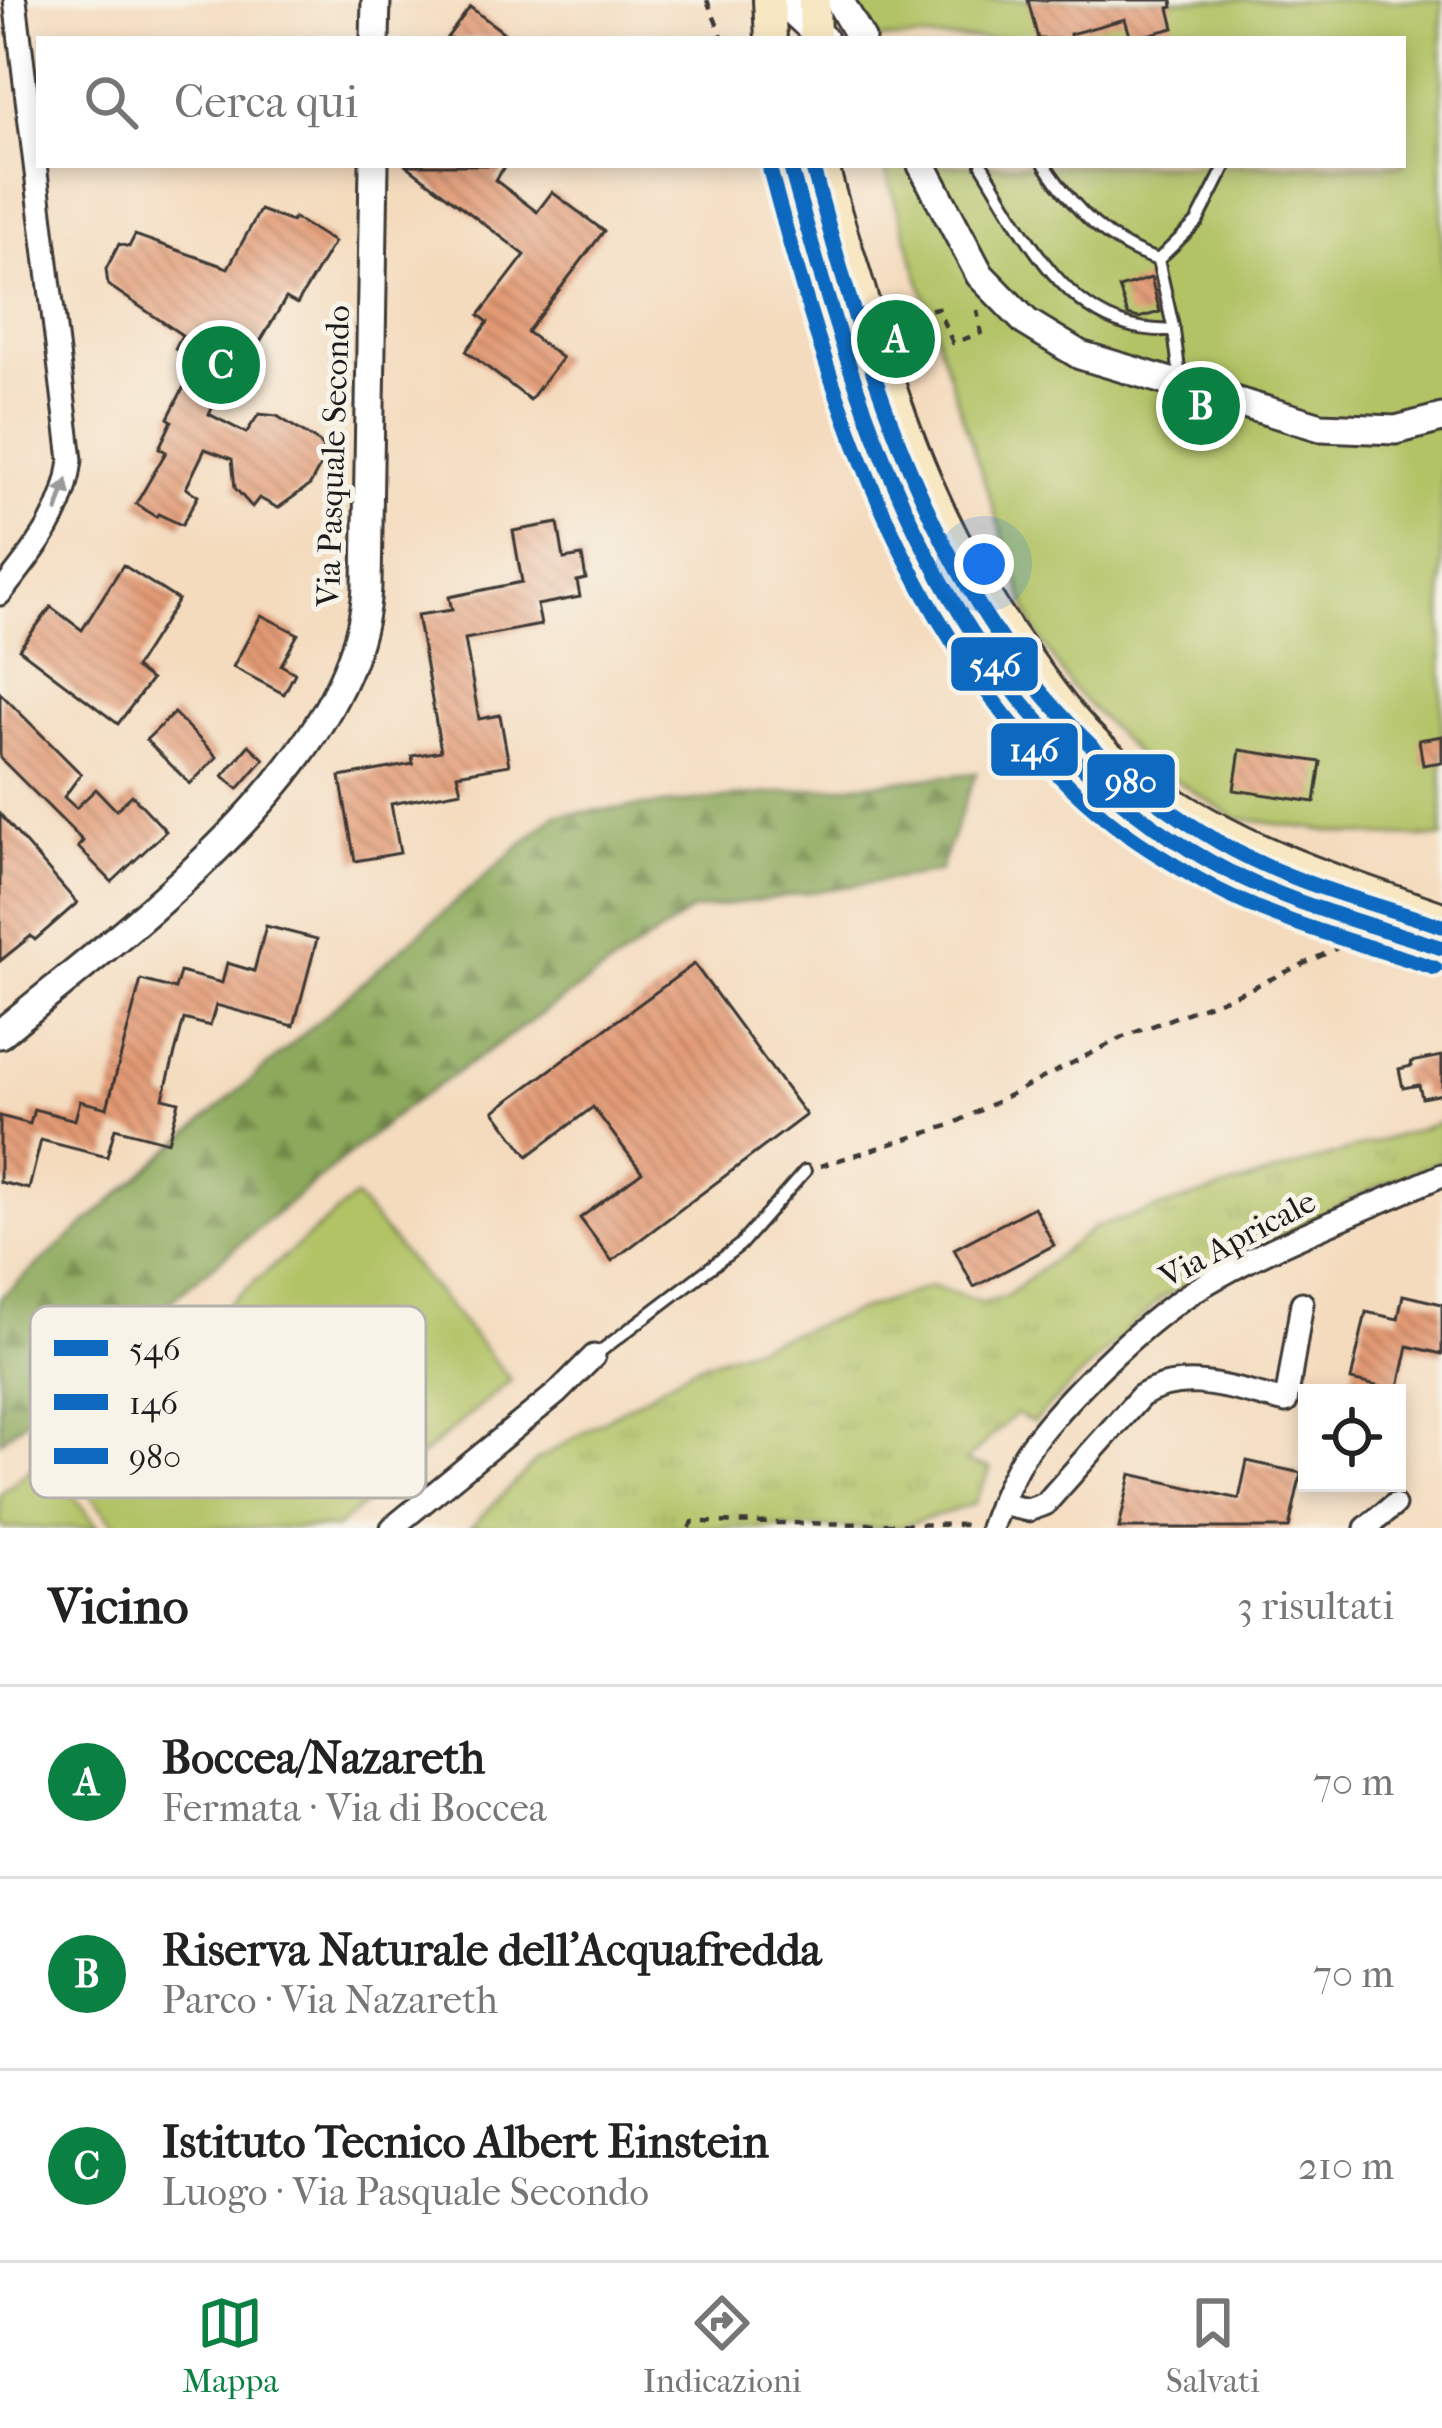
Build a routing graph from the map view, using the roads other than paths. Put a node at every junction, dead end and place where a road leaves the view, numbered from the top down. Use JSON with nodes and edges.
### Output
{"nodes":[{"id":1,"x":15,"y":0,"type":"edge"},
{"id":2,"x":376,"y":0,"type":"edge"},
{"id":3,"x":769,"y":0,"type":"edge"},
{"id":4,"x":781,"y":0,"type":"edge"},
{"id":5,"x":814,"y":0,"type":"edge"},
{"id":6,"x":839,"y":0,"type":"edge"},
{"id":7,"x":375,"y":36,"type":"edge"},
{"id":8,"x":771,"y":36,"type":"edge"},
{"id":9,"x":817,"y":36,"type":"edge"},
{"id":10,"x":818,"y":36,"type":"edge"},
{"id":11,"x":859,"y":36,"type":"edge"},
{"id":12,"x":374,"y":168,"type":"edge"},
{"id":13,"x":791,"y":168,"type":"edge"},
{"id":14,"x":824,"y":168,"type":"edge"},
{"id":15,"x":924,"y":168,"type":"edge"},
{"id":16,"x":984,"y":168,"type":"edge"},
{"id":17,"x":1048,"y":168,"type":"edge"},
{"id":18,"x":1224,"y":168,"type":"edge"},
{"id":19,"x":1158,"y":260,"type":"junction"},
{"id":20,"x":1174,"y":331,"type":"junction"},
{"id":21,"x":1182,"y":388,"type":"junction"},
{"id":22,"x":1442,"y":418,"type":"edge"},
{"id":23,"x":0,"y":594,"type":"edge"},
{"id":24,"x":1442,"y":918,"type":"edge"},
{"id":25,"x":1442,"y":948,"type":"edge"},
{"id":26,"x":0,"y":1034,"type":"edge"},
{"id":27,"x":805,"y":1171,"type":"road end"},
{"id":28,"x":1442,"y":1175,"type":"edge"},
{"id":29,"x":1302,"y":1303,"type":"dead end"},
{"id":30,"x":594,"y":1356,"type":"joint"},
{"id":31,"x":1394,"y":1504,"type":"dead end"},
{"id":32,"x":994,"y":1519,"type":"edge"},
{"id":33,"x":392,"y":1528,"type":"edge"},
{"id":34,"x":1366,"y":1528,"type":"edge"}],
"edges":[{"from":23,"to":1,"type":"street","one_way":true},
{"from":2,"to":7,"type":"street"},
{"from":3,"to":8,"type":"main road"},
{"from":4,"to":9,"type":"street"},
{"from":5,"to":10,"type":"main road"},
{"from":6,"to":11,"type":"street"},
{"from":12,"to":26,"type":"street","name":"Via Pasquale Secondo"},
{"from":13,"to":25,"type":"main road"},
{"from":14,"to":24,"type":"main road"},
{"from":15,"to":21,"type":"street"},
{"from":16,"to":20,"type":"lane"},
{"from":17,"to":19,"type":"lane"},
{"from":18,"to":19,"type":"lane"},
{"from":19,"to":20,"type":"lane"},
{"from":20,"to":21,"type":"lane"},
{"from":21,"to":22,"type":"street"},
{"from":27,"to":30,"type":"lane"},
{"from":28,"to":32,"type":"street","name":"Via Apricale"},
{"from":29,"to":32,"type":"street"},
{"from":30,"to":33,"type":"street"},
{"from":31,"to":34,"type":"street"}]}
